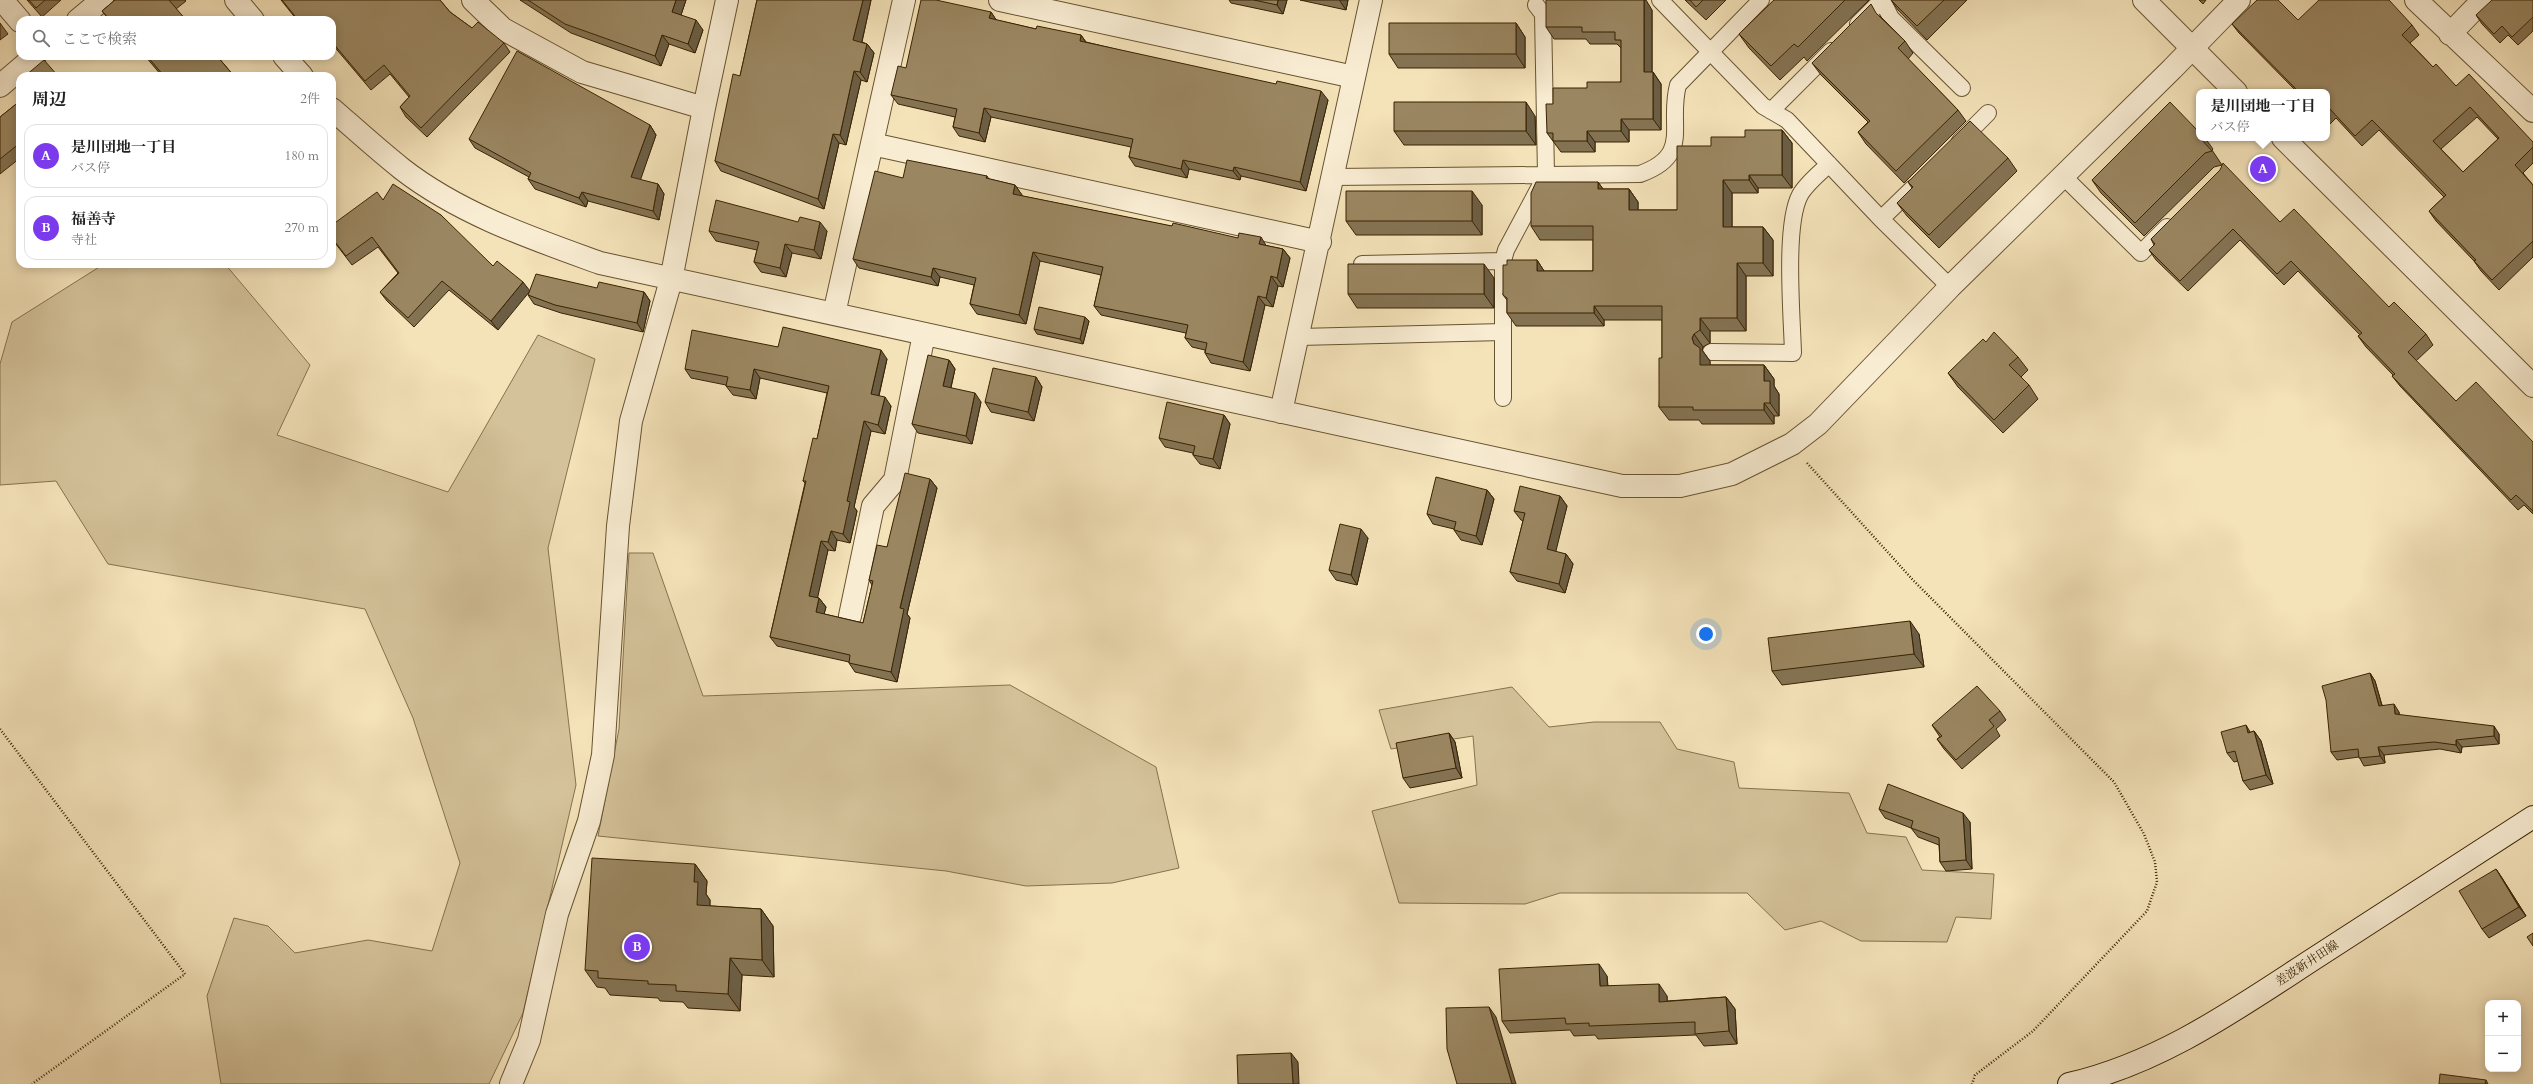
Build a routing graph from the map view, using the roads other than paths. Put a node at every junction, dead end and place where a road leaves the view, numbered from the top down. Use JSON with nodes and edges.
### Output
{"nodes":[{"id":1,"x":2,"y":0,"type":"edge"},
{"id":2,"x":102,"y":0,"type":"edge"},
{"id":3,"x":236,"y":0,"type":"edge"},
{"id":4,"x":473,"y":0,"type":"edge"},
{"id":5,"x":727,"y":0,"type":"edge"},
{"id":6,"x":904,"y":0,"type":"edge"},
{"id":7,"x":1000,"y":0,"type":"edge"},
{"id":8,"x":1371,"y":0,"type":"edge"},
{"id":9,"x":1660,"y":0,"type":"edge"},
{"id":10,"x":1761,"y":0,"type":"edge"},
{"id":11,"x":1882,"y":0,"type":"edge"},
{"id":12,"x":2144,"y":0,"type":"edge"},
{"id":13,"x":2239,"y":0,"type":"edge"},
{"id":14,"x":2416,"y":0,"type":"edge"},
{"id":15,"x":2483,"y":0,"type":"edge"},
{"id":16,"x":1536,"y":5,"type":"dead end"},
{"id":17,"x":16,"y":16,"type":"edge"},
{"id":18,"x":83,"y":16,"type":"edge"},
{"id":19,"x":250,"y":16,"type":"edge"},
{"id":20,"x":2450,"y":34,"type":"junction"},
{"id":21,"x":2192,"y":48,"type":"junction"},
{"id":22,"x":1710,"y":51,"type":"junction"},
{"id":23,"x":31,"y":60,"type":"edge"},
{"id":24,"x":288,"y":60,"type":"edge"},
{"id":25,"x":17,"y":72,"type":"edge"},
{"id":26,"x":298,"y":72,"type":"edge"},
{"id":27,"x":16,"y":73,"type":"edge"},
{"id":28,"x":1354,"y":77,"type":"junction"},
{"id":29,"x":0,"y":86,"type":"edge"},
{"id":30,"x":1962,"y":88,"type":"dead end"},
{"id":31,"x":2233,"y":89,"type":"edge"},
{"id":32,"x":704,"y":108,"type":"junction"},
{"id":33,"x":1771,"y":111,"type":"junction"},
{"id":34,"x":2533,"y":111,"type":"edge"},
{"id":35,"x":336,"y":113,"type":"edge"},
{"id":36,"x":1988,"y":114,"type":"dead end"},
{"id":37,"x":2285,"y":141,"type":"edge"},
{"id":38,"x":872,"y":144,"type":"junction"},
{"id":39,"x":1949,"y":152,"type":"edge"},
{"id":40,"x":1829,"y":164,"type":"junction"},
{"id":41,"x":1546,"y":174,"type":"junction"},
{"id":42,"x":1926,"y":175,"type":"edge"},
{"id":43,"x":1333,"y":177,"type":"junction"},
{"id":44,"x":2064,"y":177,"type":"junction"},
{"id":45,"x":2175,"y":219,"type":"edge"},
{"id":46,"x":1881,"y":220,"type":"junction"},
{"id":47,"x":1320,"y":242,"type":"junction"},
{"id":48,"x":1503,"y":261,"type":"junction"},
{"id":49,"x":1362,"y":264,"type":"edge"},
{"id":50,"x":671,"y":280,"type":"junction"},
{"id":51,"x":1950,"y":287,"type":"junction"},
{"id":52,"x":834,"y":314,"type":"junction"},
{"id":53,"x":1503,"y":332,"type":"junction"},
{"id":54,"x":924,"y":334,"type":"junction"},
{"id":55,"x":1299,"y":336,"type":"junction"},
{"id":56,"x":1711,"y":352,"type":"dead end"},
{"id":57,"x":2533,"y":386,"type":"edge"},
{"id":58,"x":1503,"y":398,"type":"dead end"},
{"id":59,"x":1281,"y":412,"type":"junction"},
{"id":60,"x":850,"y":616,"type":"dead end"},
{"id":61,"x":2533,"y":817,"type":"edge"},
{"id":62,"x":510,"y":1084,"type":"edge"},
{"id":63,"x":2070,"y":1084,"type":"edge"}],
"edges":[{"from":1,"to":17,"type":"street"},
{"from":2,"to":18,"type":"street"},
{"from":3,"to":19,"type":"street"},
{"from":4,"to":32,"type":"street"},
{"from":5,"to":32,"type":"street"},
{"from":6,"to":38,"type":"street"},
{"from":7,"to":28,"type":"street"},
{"from":8,"to":28,"type":"street"},
{"from":9,"to":22,"type":"lane"},
{"from":10,"to":22,"type":"lane"},
{"from":11,"to":30,"type":"lane"},
{"from":11,"to":33,"type":"lane"},
{"from":12,"to":21,"type":"street"},
{"from":13,"to":21,"type":"street"},
{"from":14,"to":20,"type":"street"},
{"from":15,"to":20,"type":"street"},
{"from":16,"to":41,"type":"lane"},
{"from":20,"to":34,"type":"street"},
{"from":21,"to":31,"type":"street"},
{"from":21,"to":44,"type":"street"},
{"from":22,"to":33,"type":"lane"},
{"from":22,"to":41,"type":"lane"},
{"from":23,"to":25,"type":"street"},
{"from":24,"to":26,"type":"street"},
{"from":27,"to":29,"type":"street"},
{"from":28,"to":43,"type":"street"},
{"from":32,"to":50,"type":"street"},
{"from":33,"to":40,"type":"lane"},
{"from":35,"to":50,"type":"street"},
{"from":36,"to":39,"type":"lane"},
{"from":37,"to":57,"type":"street"},
{"from":38,"to":47,"type":"street"},
{"from":38,"to":52,"type":"street"},
{"from":40,"to":46,"type":"lane"},
{"from":40,"to":56,"type":"lane"},
{"from":41,"to":43,"type":"lane"},
{"from":41,"to":48,"type":"lane"},
{"from":42,"to":46,"type":"lane"},
{"from":43,"to":47,"type":"street"},
{"from":44,"to":45,"type":"lane"},
{"from":44,"to":51,"type":"street"},
{"from":46,"to":51,"type":"lane"},
{"from":47,"to":55,"type":"street"},
{"from":48,"to":49,"type":"lane"},
{"from":48,"to":53,"type":"lane"},
{"from":50,"to":52,"type":"street"},
{"from":50,"to":62,"type":"street"},
{"from":51,"to":59,"type":"street"},
{"from":52,"to":54,"type":"street"},
{"from":53,"to":55,"type":"lane"},
{"from":53,"to":58,"type":"lane"},
{"from":54,"to":59,"type":"street"},
{"from":54,"to":60,"type":"street"},
{"from":55,"to":59,"type":"street"},
{"from":61,"to":63,"type":"street","name":"差波新井田線"}]}
